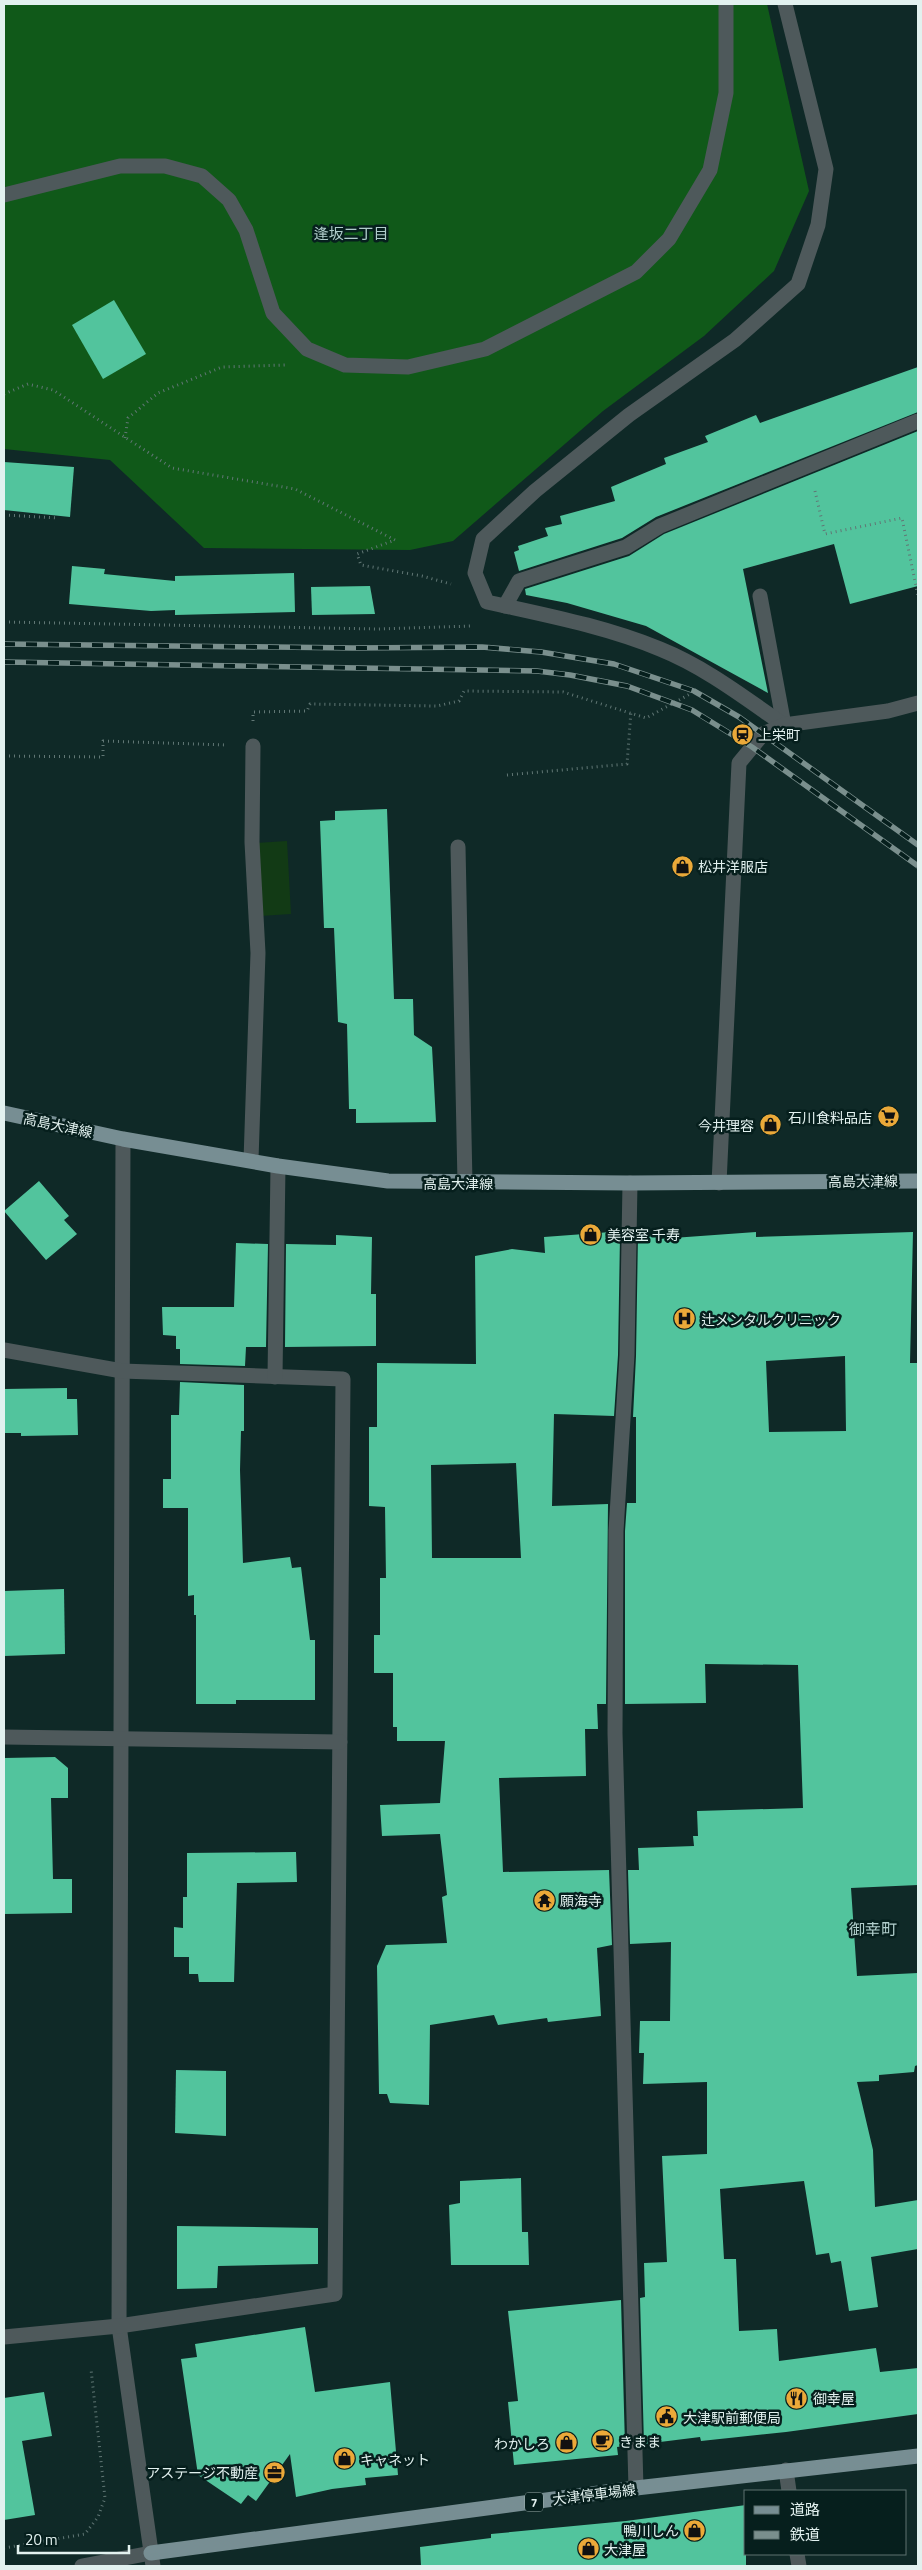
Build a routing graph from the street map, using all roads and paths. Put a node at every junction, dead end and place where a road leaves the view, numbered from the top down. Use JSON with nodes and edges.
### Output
{"nodes":[{"id":1,"x":726,"y":4,"type":"edge"},
{"id":2,"x":785,"y":4,"type":"edge"},
{"id":3,"x":4,"y":195,"type":"edge"},
{"id":4,"x":307,"y":348,"type":"junction"},
{"id":5,"x":4,"y":394,"type":"edge"},
{"id":6,"x":918,"y":421,"type":"edge"},
{"id":7,"x":125,"y":438,"type":"junction"},
{"id":8,"x":809,"y":466,"type":"junction"},
{"id":9,"x":4,"y":515,"type":"edge"},
{"id":10,"x":58,"y":518,"type":"dead end"},
{"id":11,"x":483,"y":593,"type":"junction"},
{"id":12,"x":760,"y":596,"type":"dead end"},
{"id":13,"x":918,"y":596,"type":"edge"},
{"id":14,"x":505,"y":606,"type":"junction"},
{"id":15,"x":4,"y":622,"type":"edge"},
{"id":16,"x":476,"y":626,"type":"dead end"},
{"id":17,"x":717,"y":679,"type":"junction"},
{"id":18,"x":918,"y":703,"type":"edge"},
{"id":19,"x":631,"y":712,"type":"junction"},
{"id":20,"x":784,"y":725,"type":"junction"},
{"id":21,"x":254,"y":746,"type":"junction"},
{"id":22,"x":4,"y":756,"type":"edge"},
{"id":23,"x":507,"y":775,"type":"dead end"},
{"id":24,"x":458,"y":847,"type":"dead end"},
{"id":25,"x":4,"y":1113,"type":"edge"},
{"id":26,"x":123,"y":1139,"type":"junction"},
{"id":27,"x":250,"y":1160,"type":"junction"},
{"id":28,"x":278,"y":1166,"type":"junction"},
{"id":29,"x":918,"y":1181,"type":"edge"},
{"id":30,"x":465,"y":1183,"type":"junction"},
{"id":31,"x":630,"y":1183,"type":"junction"},
{"id":32,"x":719,"y":1183,"type":"junction"},
{"id":33,"x":4,"y":1350,"type":"edge"},
{"id":34,"x":122,"y":1371,"type":"junction"},
{"id":35,"x":274,"y":1377,"type":"junction"},
{"id":36,"x":4,"y":1737,"type":"edge"},
{"id":37,"x":120,"y":1739,"type":"junction"},
{"id":38,"x":340,"y":1742,"type":"junction"},
{"id":39,"x":119,"y":2326,"type":"junction"},
{"id":40,"x":4,"y":2337,"type":"edge"},
{"id":41,"x":90,"y":2369,"type":"dead end"},
{"id":42,"x":918,"y":2456,"type":"edge"},
{"id":43,"x":786,"y":2470,"type":"junction"},
{"id":44,"x":636,"y":2488,"type":"junction"},
{"id":45,"x":789,"y":2490,"type":"edge"},
{"id":46,"x":4,"y":2548,"type":"edge"},
{"id":47,"x":152,"y":2560,"type":"edge"},
{"id":48,"x":82,"y":2566,"type":"edge"}],
"edges":[{"from":1,"to":4,"type":"street"},
{"from":2,"to":11,"type":"street"},
{"from":3,"to":4,"type":"street"},
{"from":4,"to":7,"type":"path"},
{"from":5,"to":7,"type":"path"},
{"from":6,"to":8,"type":"street"},
{"from":7,"to":11,"type":"path"},
{"from":8,"to":13,"type":"path"},
{"from":8,"to":14,"type":"street"},
{"from":9,"to":10,"type":"path"},
{"from":11,"to":14,"type":"street"},
{"from":12,"to":20,"type":"street"},
{"from":14,"to":17,"type":"street"},
{"from":15,"to":16,"type":"path"},
{"from":17,"to":19,"type":"path"},
{"from":17,"to":20,"type":"street"},
{"from":18,"to":20,"type":"street"},
{"from":19,"to":21,"type":"path"},
{"from":19,"to":23,"type":"path"},
{"from":20,"to":32,"type":"street"},
{"from":21,"to":22,"type":"path"},
{"from":21,"to":27,"type":"street"},
{"from":24,"to":30,"type":"street"},
{"from":25,"to":26,"type":"main road","name":"高島大津線"},
{"from":26,"to":27,"type":"main road","name":"高島大津線"},
{"from":26,"to":34,"type":"street"},
{"from":27,"to":28,"type":"main road","name":"高島大津線"},
{"from":28,"to":30,"type":"main road","name":"高島大津線"},
{"from":28,"to":35,"type":"street"},
{"from":29,"to":32,"type":"main road","name":"高島大津線"},
{"from":30,"to":31,"type":"main road","name":"高島大津線"},
{"from":31,"to":32,"type":"main road","name":"高島大津線"},
{"from":31,"to":44,"type":"street"},
{"from":33,"to":34,"type":"street"},
{"from":34,"to":35,"type":"street"},
{"from":34,"to":37,"type":"street"},
{"from":35,"to":38,"type":"street"},
{"from":36,"to":37,"type":"street"},
{"from":37,"to":38,"type":"street"},
{"from":37,"to":39,"type":"street"},
{"from":38,"to":39,"type":"street"},
{"from":39,"to":40,"type":"street"},
{"from":39,"to":47,"type":"street"},
{"from":41,"to":46,"type":"path"},
{"from":42,"to":43,"type":"main road","name":"大津停車場線","number":"7"},
{"from":43,"to":44,"type":"main road","name":"大津停車場線","number":"7"},
{"from":43,"to":45,"type":"street"},
{"from":44,"to":47,"type":"main road","name":"大津停車場線","number":"7"},
{"from":47,"to":48,"type":"street"}]}
